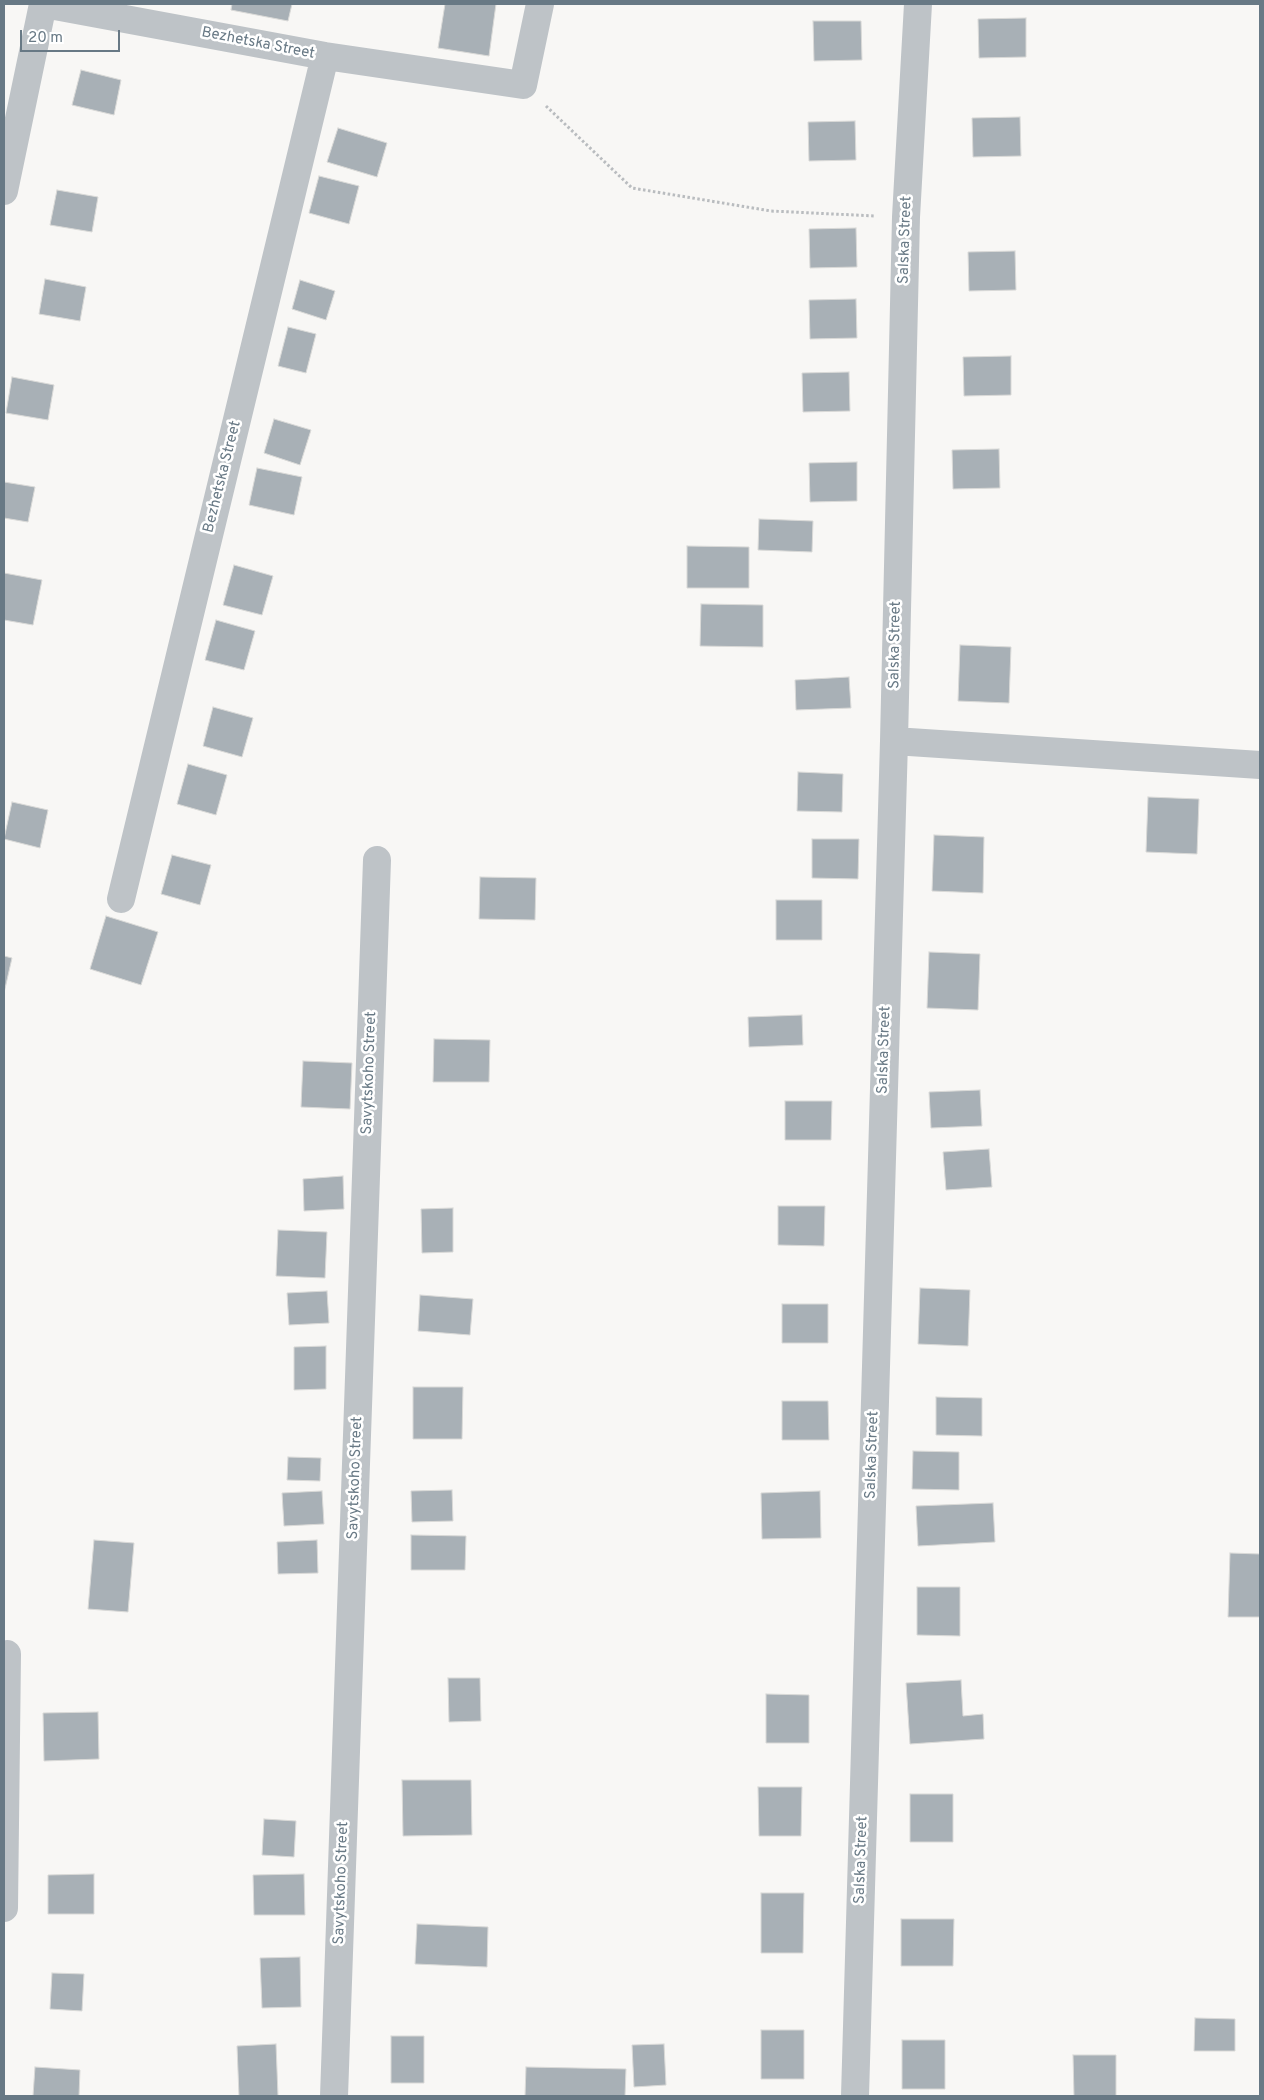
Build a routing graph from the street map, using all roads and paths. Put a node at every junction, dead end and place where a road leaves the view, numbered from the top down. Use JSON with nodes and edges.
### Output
{"nodes":[{"id":1,"x":44,"y":4,"type":"edge"},
{"id":2,"x":540,"y":4,"type":"edge"},
{"id":3,"x":918,"y":4,"type":"edge"},
{"id":4,"x":325,"y":56,"type":"junction"},
{"id":5,"x":523,"y":85,"type":"junction"},
{"id":6,"x":4,"y":191,"type":"edge"},
{"id":7,"x":906,"y":218,"type":"junction"},
{"id":8,"x":894,"y":741,"type":"junction"},
{"id":9,"x":1260,"y":765,"type":"edge"},
{"id":10,"x":377,"y":860,"type":"dead end"},
{"id":11,"x":121,"y":899,"type":"dead end"},
{"id":12,"x":7,"y":1654,"type":"dead end"},
{"id":13,"x":4,"y":1908,"type":"edge"},
{"id":14,"x":334,"y":2096,"type":"edge"},
{"id":15,"x":855,"y":2096,"type":"edge"}],
"edges":[{"from":1,"to":4,"type":"street","name":"Bezhetska Street"},
{"from":1,"to":6,"type":"street"},
{"from":2,"to":5,"type":"street"},
{"from":3,"to":7,"type":"street","name":"Salska Street"},
{"from":4,"to":5,"type":"street","name":"Bezhetska Street"},
{"from":4,"to":11,"type":"street","name":"Bezhetska Street"},
{"from":5,"to":7,"type":"path"},
{"from":7,"to":8,"type":"street","name":"Salska Street"},
{"from":8,"to":9,"type":"street"},
{"from":8,"to":15,"type":"street","name":"Salska Street"},
{"from":10,"to":14,"type":"street","name":"Savytskoho Street"},
{"from":12,"to":13,"type":"street"}]}
